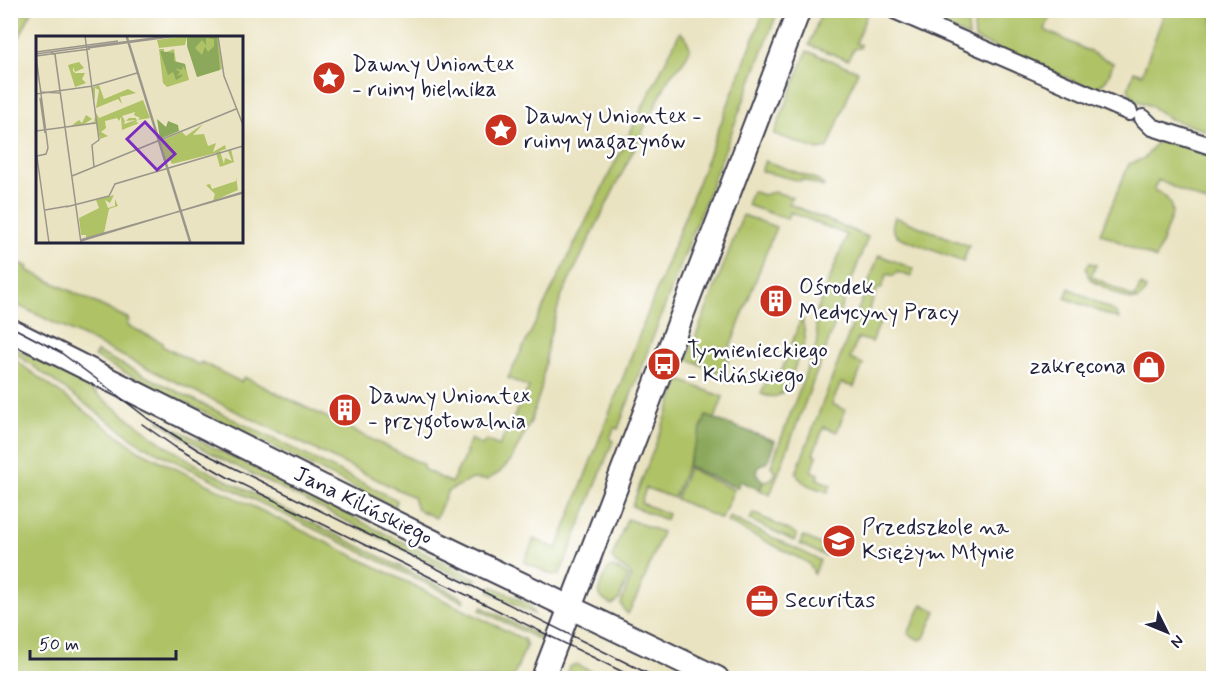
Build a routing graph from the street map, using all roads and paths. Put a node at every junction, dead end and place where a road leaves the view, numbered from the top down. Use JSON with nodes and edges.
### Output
{"nodes":[{"id":1,"x":800,"y":10,"type":"edge"},
{"id":2,"x":894,"y":10,"type":"edge"},
{"id":3,"x":1214,"y":147,"type":"edge"},
{"id":4,"x":10,"y":330,"type":"edge"},
{"id":5,"x":570,"y":608,"type":"junction"},
{"id":6,"x":543,"y":678,"type":"edge"},
{"id":7,"x":717,"y":678,"type":"edge"}],
"edges":[{"from":1,"to":5,"type":"street"},
{"from":2,"to":3,"type":"street"},
{"from":4,"to":5,"type":"street","name":"Jana Kilińskiego"},
{"from":5,"to":6,"type":"street"},
{"from":5,"to":7,"type":"street","name":"Jana Kilińskiego"}]}
